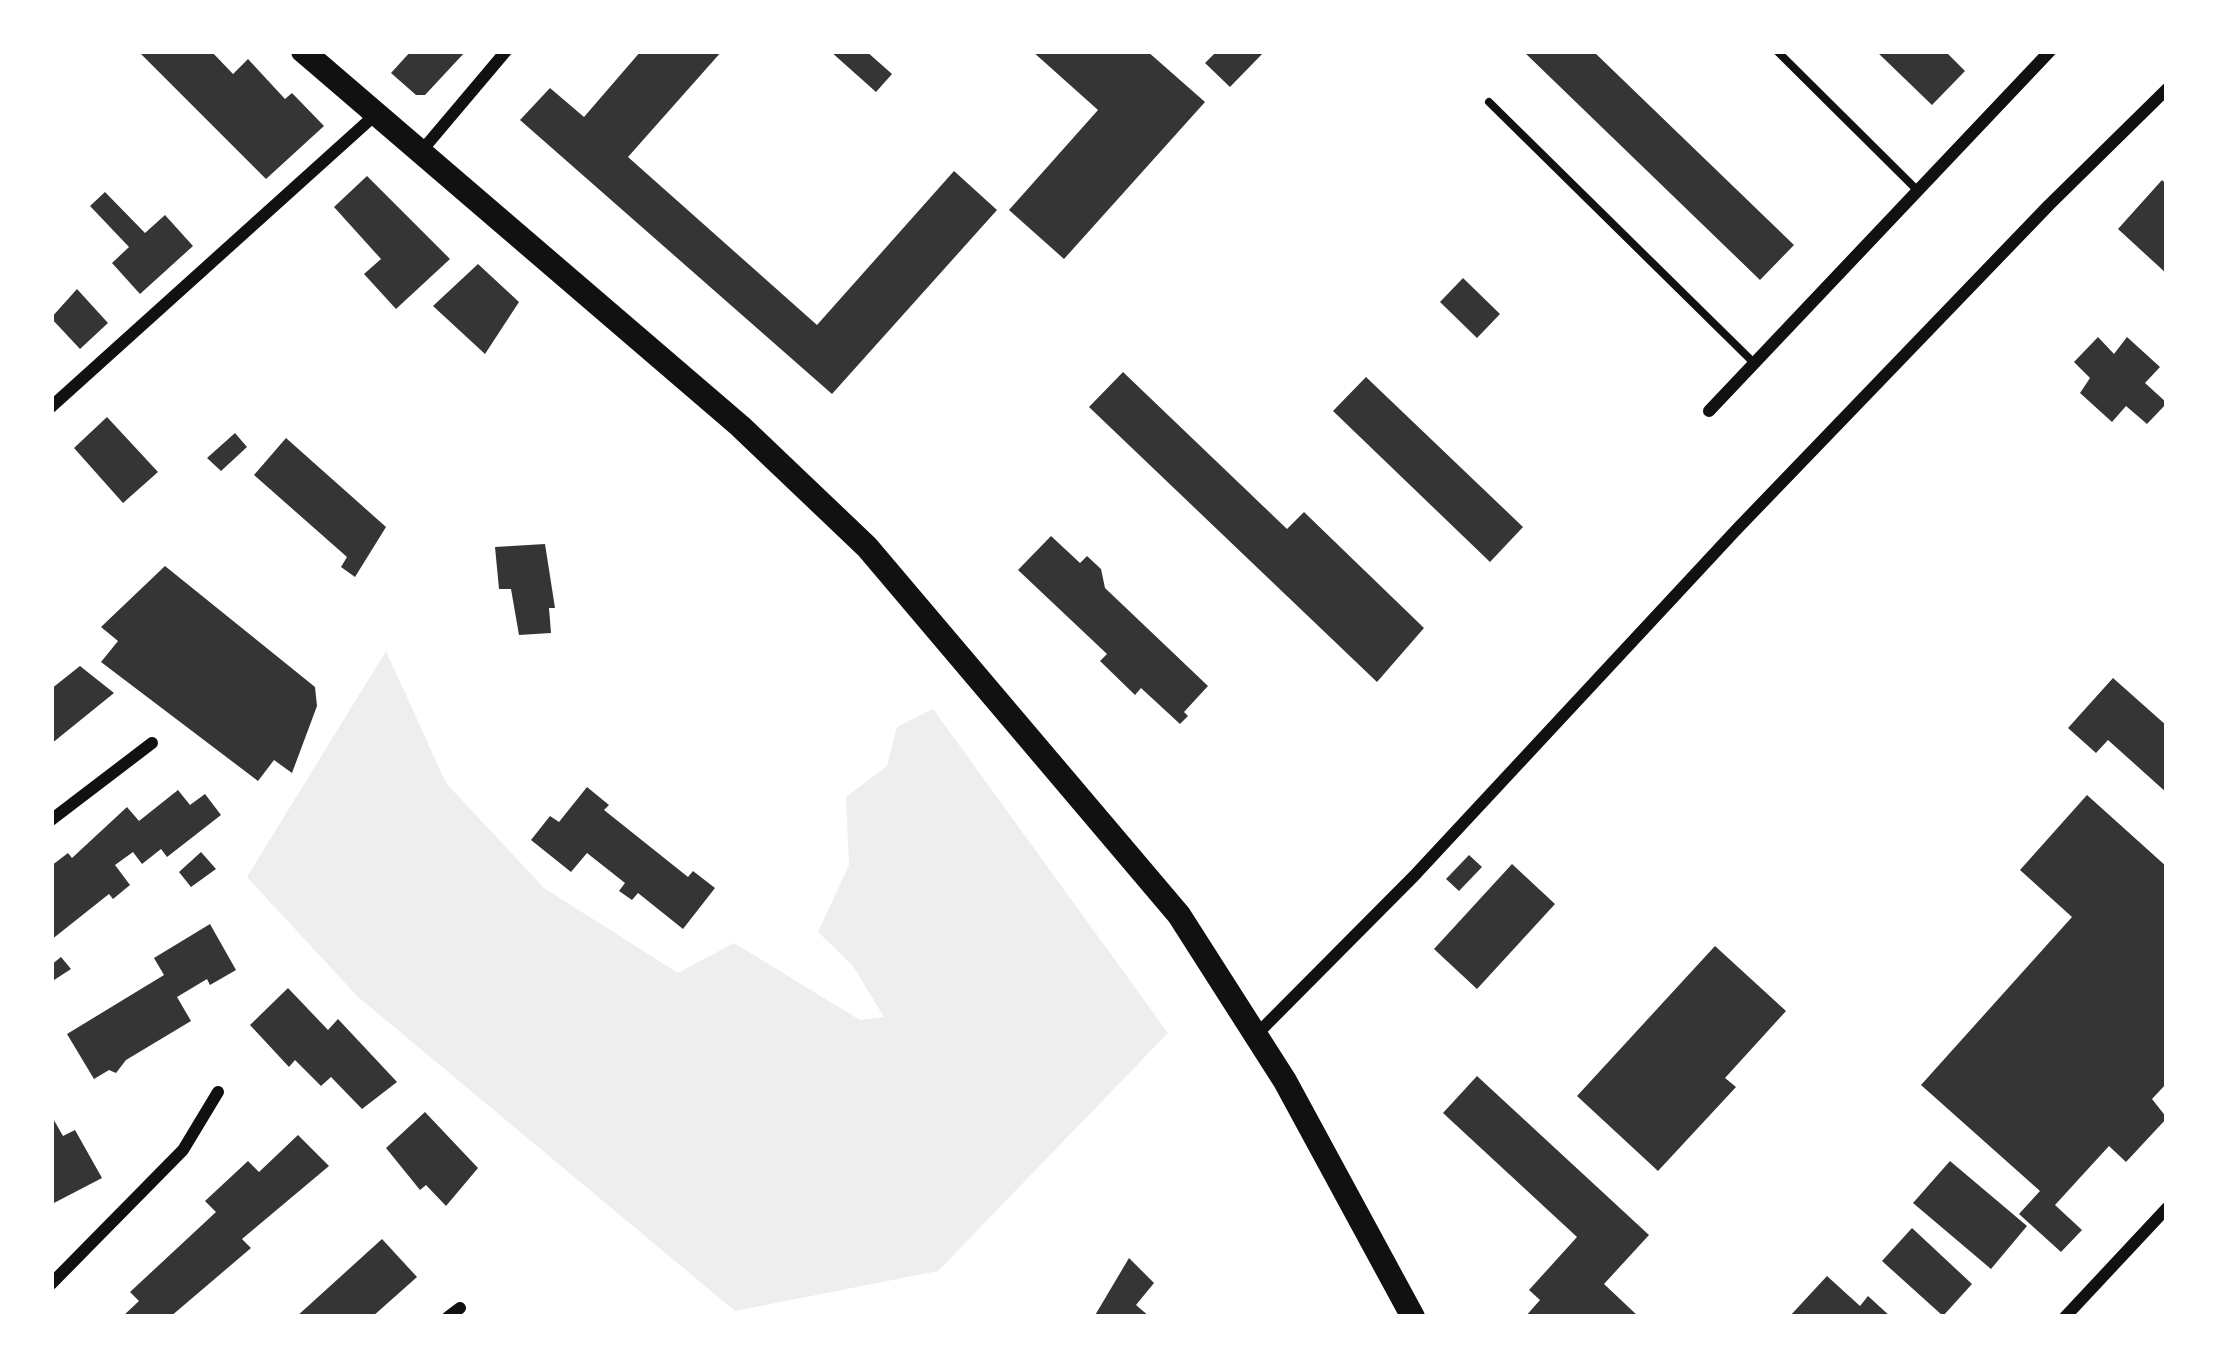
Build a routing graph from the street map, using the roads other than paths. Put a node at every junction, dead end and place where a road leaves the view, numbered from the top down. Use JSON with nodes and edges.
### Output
{"nodes":[{"id":1,"x":303,"y":51,"type":"edge"},
{"id":2,"x":506,"y":51,"type":"edge"},
{"id":3,"x":1778,"y":51,"type":"edge"},
{"id":4,"x":2050,"y":51,"type":"edge"},
{"id":5,"x":2167,"y":89,"type":"edge"},
{"id":6,"x":1489,"y":102,"type":"dead end"},
{"id":7,"x":374,"y":115,"type":"junction"},
{"id":8,"x":419,"y":154,"type":"junction"},
{"id":9,"x":1918,"y":191,"type":"junction"},
{"id":10,"x":1754,"y":363,"type":"junction"},
{"id":11,"x":51,"y":407,"type":"edge"},
{"id":12,"x":1709,"y":411,"type":"dead end"},
{"id":13,"x":152,"y":743,"type":"dead end"},
{"id":14,"x":51,"y":820,"type":"edge"},
{"id":15,"x":1257,"y":1034,"type":"junction"},
{"id":16,"x":218,"y":1092,"type":"dead end"},
{"id":17,"x":2167,"y":1208,"type":"edge"},
{"id":18,"x":51,"y":1284,"type":"edge"},
{"id":19,"x":1413,"y":1317,"type":"edge"},
{"id":20,"x":2065,"y":1317,"type":"edge"}],
"edges":[{"from":1,"to":7,"type":"main road"},
{"from":2,"to":8,"type":"street"},
{"from":3,"to":9,"type":"lane"},
{"from":4,"to":9,"type":"street"},
{"from":5,"to":15,"type":"street"},
{"from":6,"to":10,"type":"lane"},
{"from":7,"to":8,"type":"main road"},
{"from":7,"to":11,"type":"street"},
{"from":8,"to":15,"type":"main road"},
{"from":9,"to":10,"type":"street"},
{"from":10,"to":12,"type":"street"},
{"from":13,"to":14,"type":"street"},
{"from":15,"to":19,"type":"main road"},
{"from":16,"to":18,"type":"street"},
{"from":17,"to":20,"type":"street"}]}
